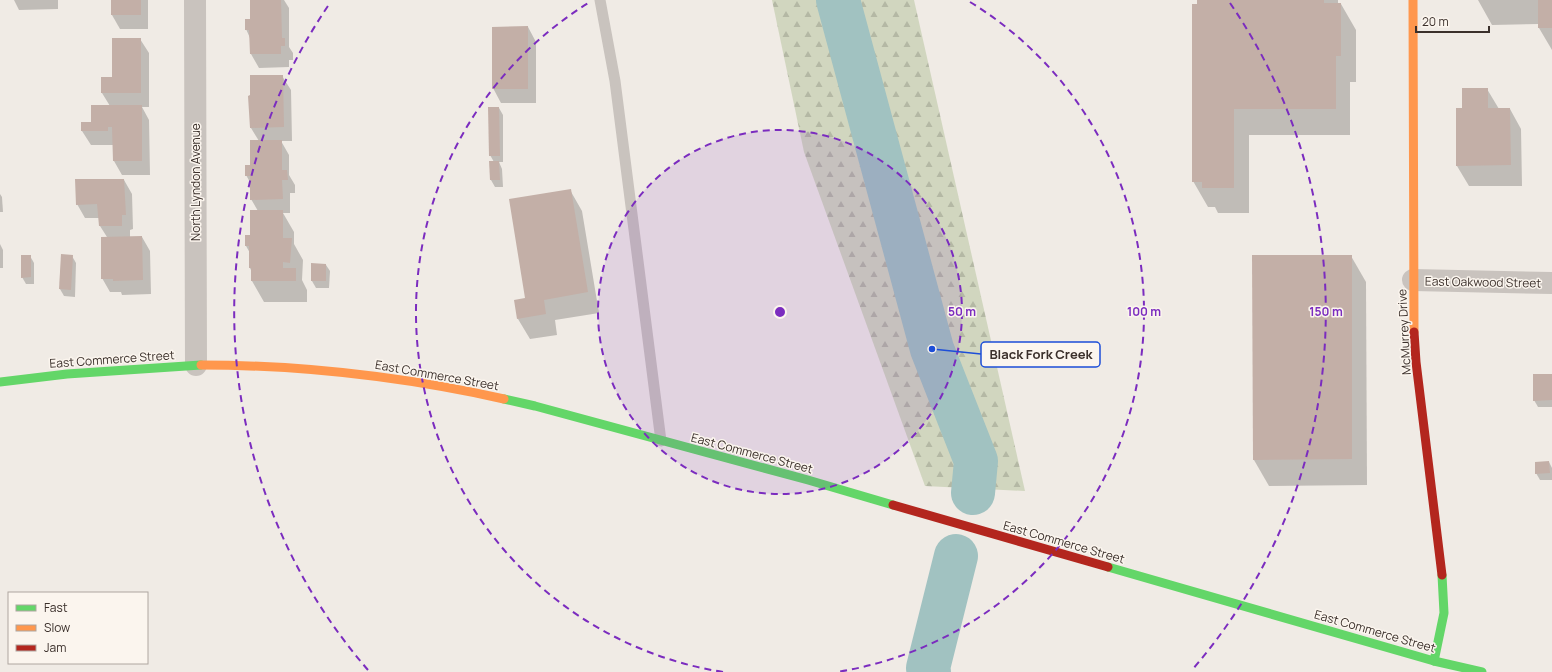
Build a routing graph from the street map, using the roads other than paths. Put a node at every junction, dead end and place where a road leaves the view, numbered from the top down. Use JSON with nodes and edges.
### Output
{"nodes":[{"id":1,"x":194,"y":0,"type":"edge"},
{"id":2,"x":600,"y":0,"type":"edge"},
{"id":3,"x":1413,"y":0,"type":"edge"},
{"id":4,"x":1413,"y":280,"type":"junction"},
{"id":5,"x":1552,"y":283,"type":"edge"},
{"id":6,"x":196,"y":365,"type":"junction"},
{"id":7,"x":0,"y":382,"type":"edge"},
{"id":8,"x":662,"y":440,"type":"junction"},
{"id":9,"x":1434,"y":661,"type":"junction"},
{"id":10,"x":1482,"y":672,"type":"edge"}],
"edges":[{"from":1,"to":6,"type":"street","name":"North Lyndon Avenue"},
{"from":2,"to":8,"type":"lane"},
{"from":3,"to":4,"type":"street","name":"McMurrey Drive"},
{"from":4,"to":5,"type":"street","name":"East Oakwood Street"},
{"from":4,"to":9,"type":"street","name":"McMurrey Drive"},
{"from":6,"to":7,"type":"street","name":"East Commerce Street"},
{"from":6,"to":8,"type":"street","name":"East Commerce Street"},
{"from":8,"to":9,"type":"street","name":"East Commerce Street"},
{"from":9,"to":10,"type":"street","name":"East Commerce Street"}]}
